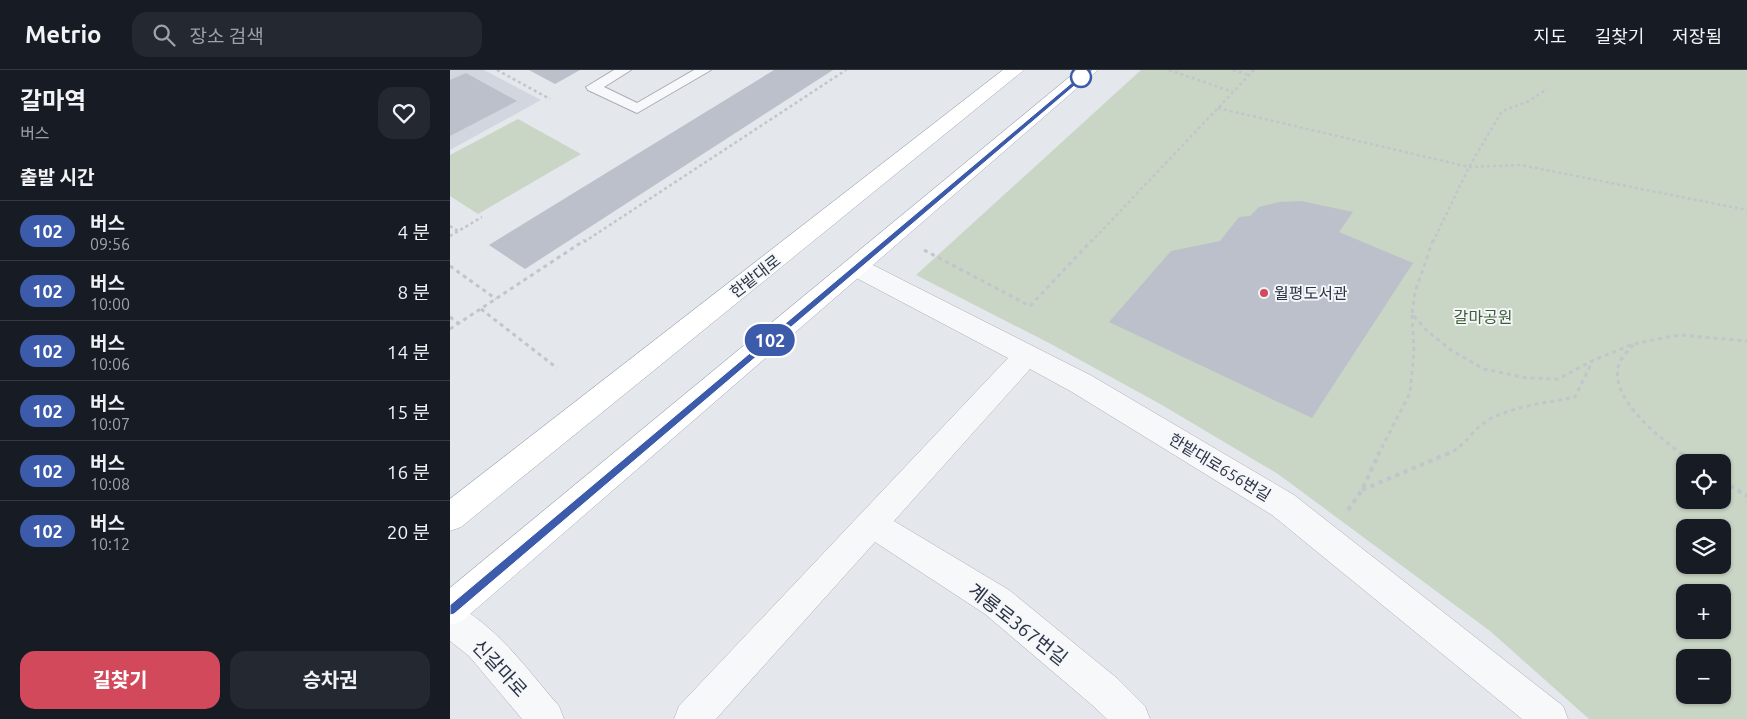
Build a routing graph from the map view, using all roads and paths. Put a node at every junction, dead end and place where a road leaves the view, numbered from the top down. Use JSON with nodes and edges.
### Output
{"nodes":[{"id":1,"x":496,"y":70,"type":"edge"},
{"id":2,"x":624,"y":70,"type":"edge"},
{"id":3,"x":704,"y":70,"type":"edge"},
{"id":4,"x":846,"y":70,"type":"edge"},
{"id":5,"x":1015,"y":70,"type":"edge"},
{"id":6,"x":1089,"y":70,"type":"edge"},
{"id":7,"x":1169,"y":70,"type":"edge"},
{"id":8,"x":1233,"y":70,"type":"edge"},
{"id":9,"x":1254,"y":70,"type":"edge"},
{"id":10,"x":1249,"y":75,"type":"junction"},
{"id":11,"x":1546,"y":89,"type":"dead end"},
{"id":12,"x":1233,"y":92,"type":"junction"},
{"id":13,"x":550,"y":99,"type":"dead end"},
{"id":14,"x":1218,"y":108,"type":"junction"},
{"id":15,"x":1469,"y":167,"type":"junction"},
{"id":16,"x":1747,"y":210,"type":"edge"},
{"id":17,"x":482,"y":217,"type":"dead end"},
{"id":18,"x":450,"y":226,"type":"edge"},
{"id":19,"x":458,"y":231,"type":"junction"},
{"id":20,"x":450,"y":236,"type":"edge"},
{"id":21,"x":919,"y":248,"type":"dead end"},
{"id":22,"x":450,"y":266,"type":"edge"},
{"id":23,"x":856,"y":267,"type":"junction"},
{"id":24,"x":496,"y":299,"type":"junction"},
{"id":25,"x":480,"y":310,"type":"junction"},
{"id":26,"x":1412,"y":314,"type":"junction"},
{"id":27,"x":450,"y":317,"type":"edge"},
{"id":28,"x":459,"y":324,"type":"junction"},
{"id":29,"x":450,"y":329,"type":"edge"},
{"id":30,"x":1747,"y":341,"type":"edge"},
{"id":31,"x":1633,"y":344,"type":"junction"},
{"id":32,"x":1027,"y":356,"type":"junction"},
{"id":33,"x":1592,"y":361,"type":"junction"},
{"id":34,"x":557,"y":368,"type":"dead end"},
{"id":35,"x":1684,"y":454,"type":"edge"},
{"id":36,"x":1731,"y":486,"type":"edge"},
{"id":37,"x":1362,"y":490,"type":"junction"},
{"id":38,"x":1747,"y":496,"type":"edge"},
{"id":39,"x":450,"y":517,"type":"edge"},
{"id":40,"x":871,"y":523,"type":"junction"},
{"id":41,"x":1328,"y":541,"type":"junction"},
{"id":42,"x":450,"y":609,"type":"edge"},
{"id":43,"x":450,"y":620,"type":"edge"},
{"id":44,"x":546,"y":719,"type":"edge"},
{"id":45,"x":692,"y":719,"type":"edge"},
{"id":46,"x":1132,"y":719,"type":"edge"},
{"id":47,"x":1550,"y":719,"type":"edge"}],
"edges":[{"from":1,"to":13,"type":"path"},
{"from":2,"to":3,"type":"lane"},
{"from":4,"to":24,"type":"path"},
{"from":5,"to":39,"type":"main road","name":"한밭대로"},
{"from":6,"to":23,"type":"main road"},
{"from":7,"to":12,"type":"path"},
{"from":8,"to":10,"type":"path"},
{"from":9,"to":10,"type":"path"},
{"from":10,"to":12,"type":"path"},
{"from":11,"to":15,"type":"path"},
{"from":12,"to":14,"type":"path"},
{"from":14,"to":15,"type":"path"},
{"from":14,"to":21,"type":"path"},
{"from":15,"to":16,"type":"path"},
{"from":15,"to":26,"type":"path"},
{"from":17,"to":19,"type":"path"},
{"from":18,"to":19,"type":"path"},
{"from":19,"to":20,"type":"path"},
{"from":22,"to":24,"type":"path"},
{"from":23,"to":32,"type":"street","name":"한밭대로656번길"},
{"from":23,"to":42,"type":"main road"},
{"from":24,"to":25,"type":"path"},
{"from":25,"to":28,"type":"path"},
{"from":25,"to":34,"type":"path"},
{"from":26,"to":33,"type":"path"},
{"from":26,"to":37,"type":"path"},
{"from":27,"to":28,"type":"path"},
{"from":28,"to":29,"type":"path"},
{"from":30,"to":31,"type":"path"},
{"from":31,"to":33,"type":"path"},
{"from":31,"to":35,"type":"path"},
{"from":32,"to":40,"type":"street"},
{"from":32,"to":41,"type":"street","name":"한밭대로656번길"},
{"from":33,"to":37,"type":"path"},
{"from":36,"to":38,"type":"path"},
{"from":37,"to":41,"type":"path"},
{"from":40,"to":45,"type":"street"},
{"from":40,"to":46,"type":"street","name":"계룡로367번길"},
{"from":41,"to":47,"type":"street","name":"한밭대로656번길"},
{"from":43,"to":44,"type":"street","name":"신갈마로"}]}
